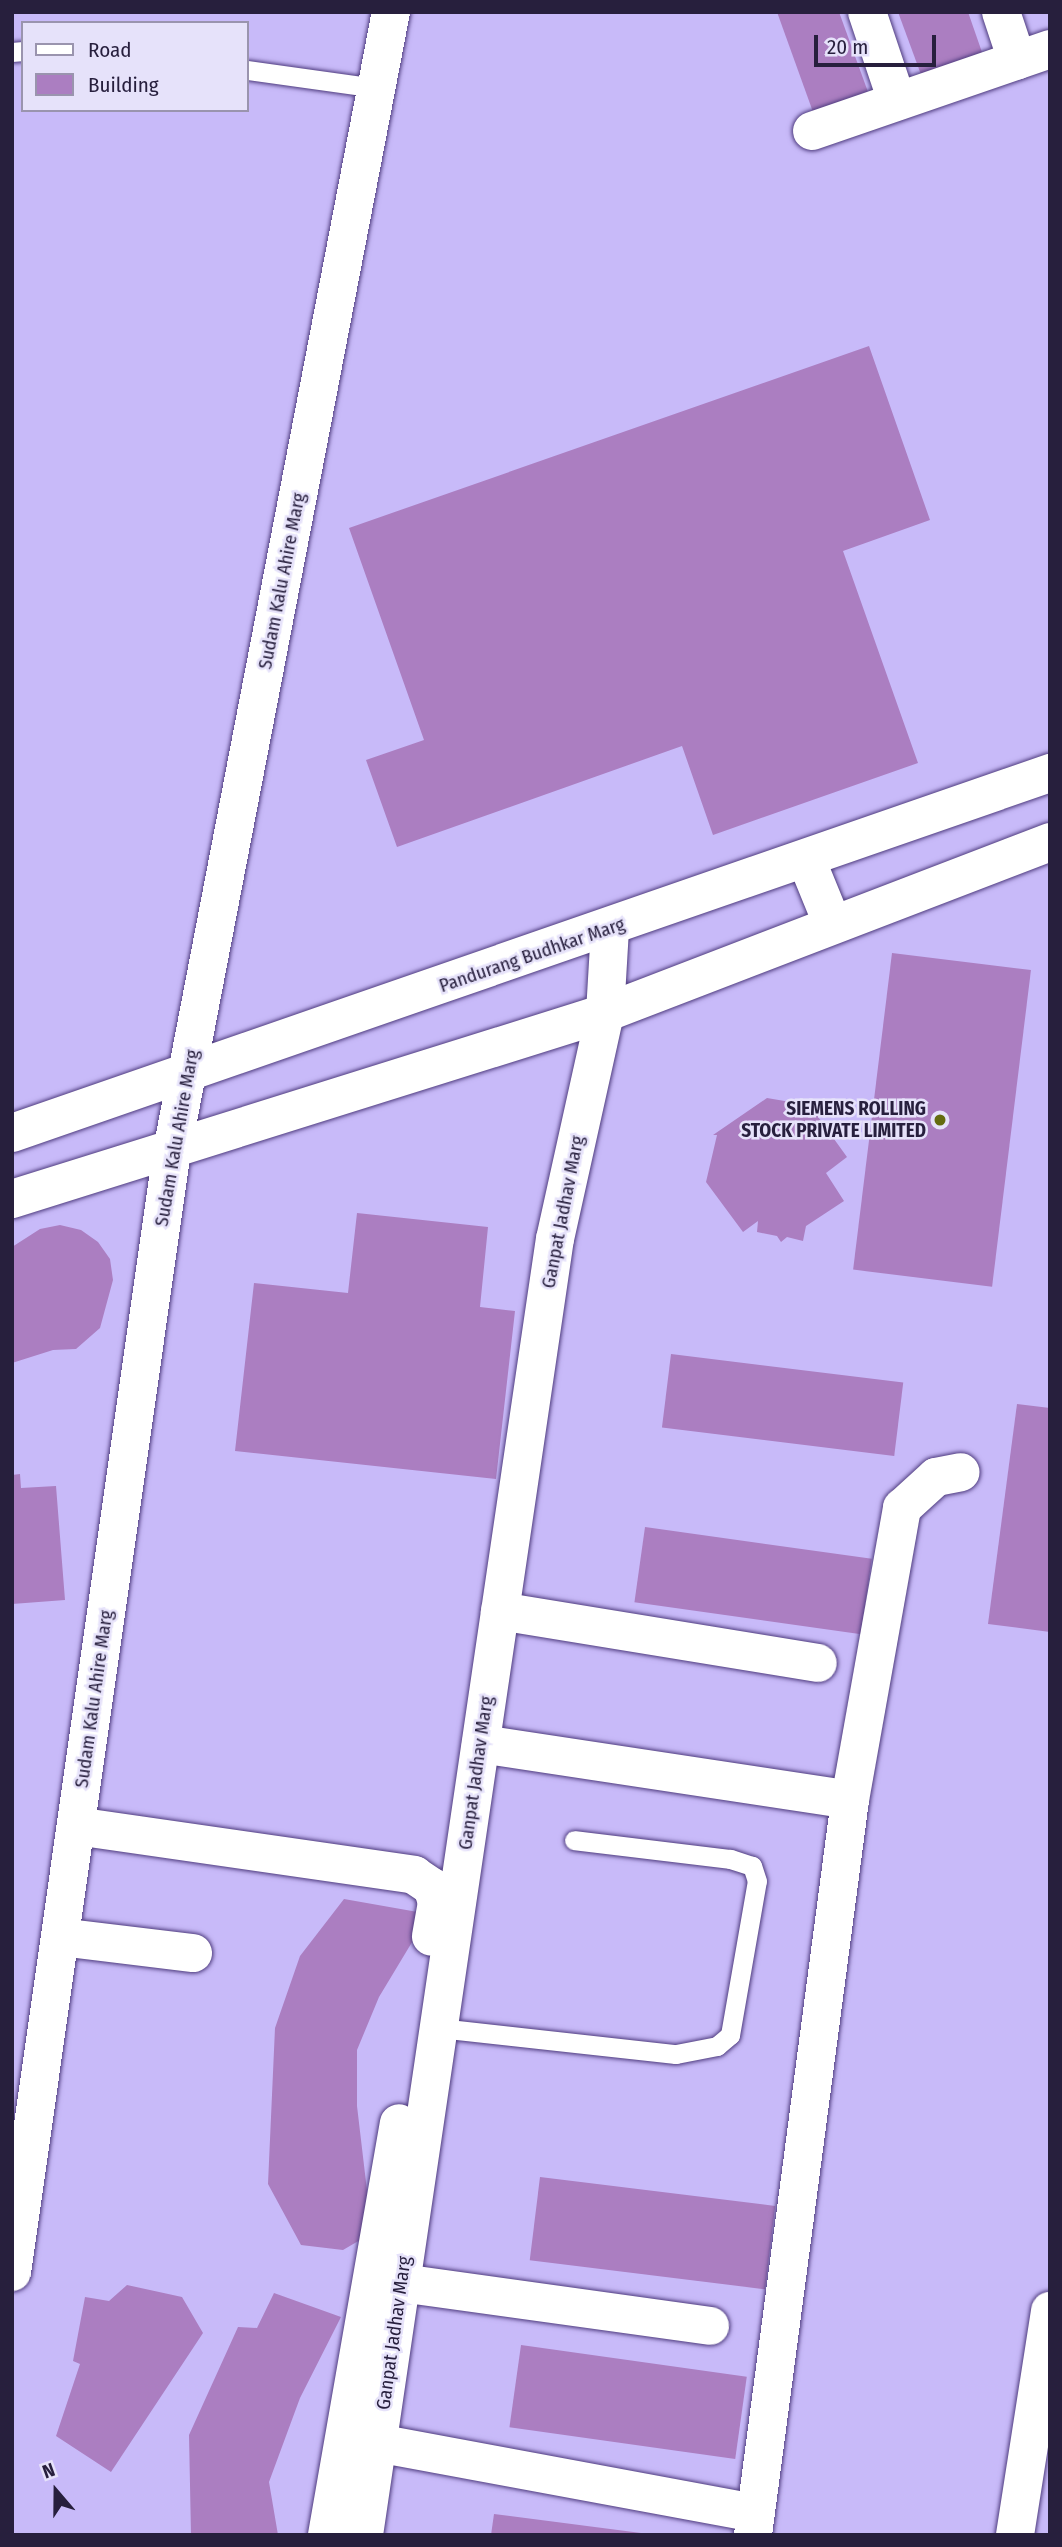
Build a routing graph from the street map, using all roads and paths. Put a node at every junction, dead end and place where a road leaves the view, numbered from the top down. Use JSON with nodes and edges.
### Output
{"nodes":[{"id":1,"x":391,"y":12,"type":"edge"},
{"id":2,"x":867,"y":12,"type":"edge"},
{"id":3,"x":1001,"y":12,"type":"edge"},
{"id":4,"x":1033,"y":55,"type":"edge"},
{"id":5,"x":248,"y":70,"type":"edge"},
{"id":6,"x":377,"y":88,"type":"junction"},
{"id":7,"x":897,"y":101,"type":"junction"},
{"id":8,"x":811,"y":131,"type":"dead end"},
{"id":9,"x":1050,"y":773,"type":"edge"},
{"id":10,"x":1050,"y":842,"type":"edge"},
{"id":11,"x":806,"y":859,"type":"junction"},
{"id":12,"x":833,"y":925,"type":"junction"},
{"id":13,"x":610,"y":928,"type":"junction"},
{"id":14,"x":605,"y":1013,"type":"junction"},
{"id":15,"x":187,"y":1074,"type":"junction"},
{"id":16,"x":12,"y":1133,"type":"edge"},
{"id":17,"x":173,"y":1151,"type":"junction"},
{"id":18,"x":12,"y":1199,"type":"edge"},
{"id":19,"x":961,"y":1472,"type":"dead end"},
{"id":20,"x":500,"y":1611,"type":"junction"},
{"id":21,"x":818,"y":1663,"type":"dead end"},
{"id":22,"x":481,"y":1744,"type":"junction"},
{"id":23,"x":850,"y":1800,"type":"junction"},
{"id":24,"x":76,"y":1826,"type":"junction"},
{"id":25,"x":575,"y":1840,"type":"dead end"},
{"id":26,"x":60,"y":1937,"type":"junction"},
{"id":27,"x":193,"y":1953,"type":"dead end"},
{"id":28,"x":439,"y":2028,"type":"junction"},
{"id":29,"x":15,"y":2234,"type":"edge"},
{"id":30,"x":12,"y":2272,"type":"edge"},
{"id":31,"x":401,"y":2283,"type":"junction"},
{"id":32,"x":1050,"y":2311,"type":"edge"},
{"id":33,"x":710,"y":2326,"type":"dead end"},
{"id":34,"x":1040,"y":2430,"type":"edge"},
{"id":35,"x":377,"y":2443,"type":"junction"},
{"id":36,"x":754,"y":2524,"type":"edge"},
{"id":37,"x":327,"y":2535,"type":"edge"},
{"id":38,"x":364,"y":2535,"type":"edge"},
{"id":39,"x":1015,"y":2535,"type":"edge"}],
"edges":[{"from":1,"to":6,"type":"street","name":"Sudam Kalu Ahire Marg"},
{"from":2,"to":7,"type":"street"},
{"from":3,"to":4,"type":"street"},
{"from":4,"to":7,"type":"street"},
{"from":5,"to":6,"type":"lane"},
{"from":6,"to":15,"type":"street","name":"Sudam Kalu Ahire Marg"},
{"from":7,"to":8,"type":"street"},
{"from":9,"to":11,"type":"street","name":"Pandurang Budhkar Marg"},
{"from":10,"to":12,"type":"street"},
{"from":11,"to":12,"type":"street"},
{"from":11,"to":13,"type":"street","name":"Pandurang Budhkar Marg"},
{"from":12,"to":14,"type":"street"},
{"from":13,"to":14,"type":"street","name":"Ganpat Jadhav Marg"},
{"from":13,"to":15,"type":"street","name":"Pandurang Budhkar Marg"},
{"from":14,"to":17,"type":"street"},
{"from":14,"to":20,"type":"street","name":"Ganpat Jadhav Marg"},
{"from":15,"to":16,"type":"street","name":"Pandurang Budhkar Marg"},
{"from":15,"to":17,"type":"street","name":"Sudam Kalu Ahire Marg"},
{"from":17,"to":18,"type":"street"},
{"from":17,"to":24,"type":"street","name":"Sudam Kalu Ahire Marg"},
{"from":19,"to":23,"type":"street"},
{"from":20,"to":21,"type":"street"},
{"from":20,"to":22,"type":"street","name":"Ganpat Jadhav Marg"},
{"from":22,"to":23,"type":"street"},
{"from":22,"to":28,"type":"street","name":"Ganpat Jadhav Marg"},
{"from":23,"to":36,"type":"street"},
{"from":24,"to":26,"type":"street","name":"Sudam Kalu Ahire Marg"},
{"from":24,"to":37,"type":"street"},
{"from":25,"to":28,"type":"lane"},
{"from":26,"to":27,"type":"street"},
{"from":26,"to":29,"type":"street","name":"Sudam Kalu Ahire Marg"},
{"from":28,"to":31,"type":"street","name":"Ganpat Jadhav Marg"},
{"from":29,"to":30,"type":"street","name":"Sudam Kalu Ahire Marg"},
{"from":31,"to":33,"type":"street"},
{"from":31,"to":35,"type":"street","name":"Ganpat Jadhav Marg"},
{"from":32,"to":34,"type":"street"},
{"from":34,"to":39,"type":"street"},
{"from":35,"to":36,"type":"street"},
{"from":35,"to":38,"type":"street","name":"Ganpat Jadhav Marg"}]}
